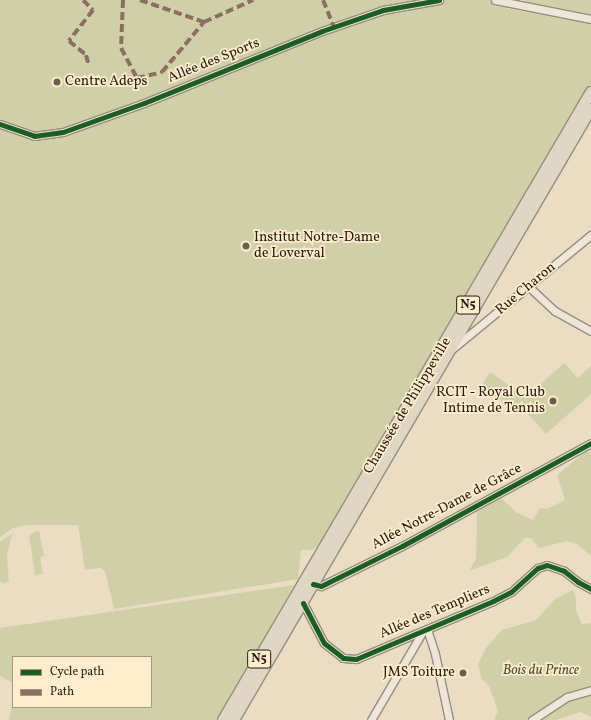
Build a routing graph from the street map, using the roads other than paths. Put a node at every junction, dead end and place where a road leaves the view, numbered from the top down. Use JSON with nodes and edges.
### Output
{"nodes":[{"id":1,"x":438,"y":0,"type":"edge"},
{"id":2,"x":495,"y":0,"type":"edge"},
{"id":3,"x":591,"y":18,"type":"edge"},
{"id":4,"x":591,"y":92,"type":"edge"},
{"id":5,"x":591,"y":109,"type":"edge"},
{"id":6,"x":0,"y":124,"type":"edge"},
{"id":7,"x":591,"y":235,"type":"edge"},
{"id":8,"x":528,"y":286,"type":"junction"},
{"id":9,"x":591,"y":331,"type":"edge"},
{"id":10,"x":450,"y":349,"type":"junction"},
{"id":11,"x":440,"y":352,"type":"junction"},
{"id":12,"x":591,"y":443,"type":"edge"},
{"id":13,"x":309,"y":581,"type":"junction"},
{"id":14,"x":591,"y":589,"type":"edge"},
{"id":15,"x":299,"y":600,"type":"junction"},
{"id":16,"x":425,"y":630,"type":"junction"},
{"id":17,"x":591,"y":690,"type":"edge"},
{"id":18,"x":223,"y":720,"type":"edge"},
{"id":19,"x":234,"y":720,"type":"edge"},
{"id":20,"x":371,"y":720,"type":"edge"},
{"id":21,"x":449,"y":720,"type":"edge"},
{"id":22,"x":532,"y":720,"type":"edge"}],
"edges":[{"from":1,"to":6,"type":"street","name":"Allée des Sports"},
{"from":2,"to":3,"type":"street"},
{"from":4,"to":11,"type":"main road","name":"Chaussée de Philippeville","number":"N5"},
{"from":5,"to":10,"type":"main road","name":"Chaussée de Philippeville","number":"N5"},
{"from":7,"to":8,"type":"street","name":"Rue Charon"},
{"from":8,"to":9,"type":"street"},
{"from":8,"to":10,"type":"street","name":"Rue Charon"},
{"from":10,"to":11,"type":"street","name":"Rue Charon"},
{"from":10,"to":13,"type":"main road","name":"Chaussée de Philippeville","number":"N5"},
{"from":11,"to":13,"type":"main road","name":"Chaussée de Philippeville","number":"N5"},
{"from":12,"to":13,"type":"street","name":"Allée Notre-Dame de Grâce"},
{"from":13,"to":15,"type":"main road","name":"Chaussée de Philippeville","number":"N5"},
{"from":14,"to":16,"type":"street","name":"Allée des Templiers"},
{"from":15,"to":16,"type":"street","name":"Allée des Templiers"},
{"from":15,"to":18,"type":"main road","name":"Chaussée de Philippeville","number":"N5"},
{"from":15,"to":19,"type":"main road","name":"Chaussée de Philippeville","number":"N5"},
{"from":16,"to":20,"type":"street"},
{"from":16,"to":21,"type":"street"},
{"from":17,"to":22,"type":"street"}]}
